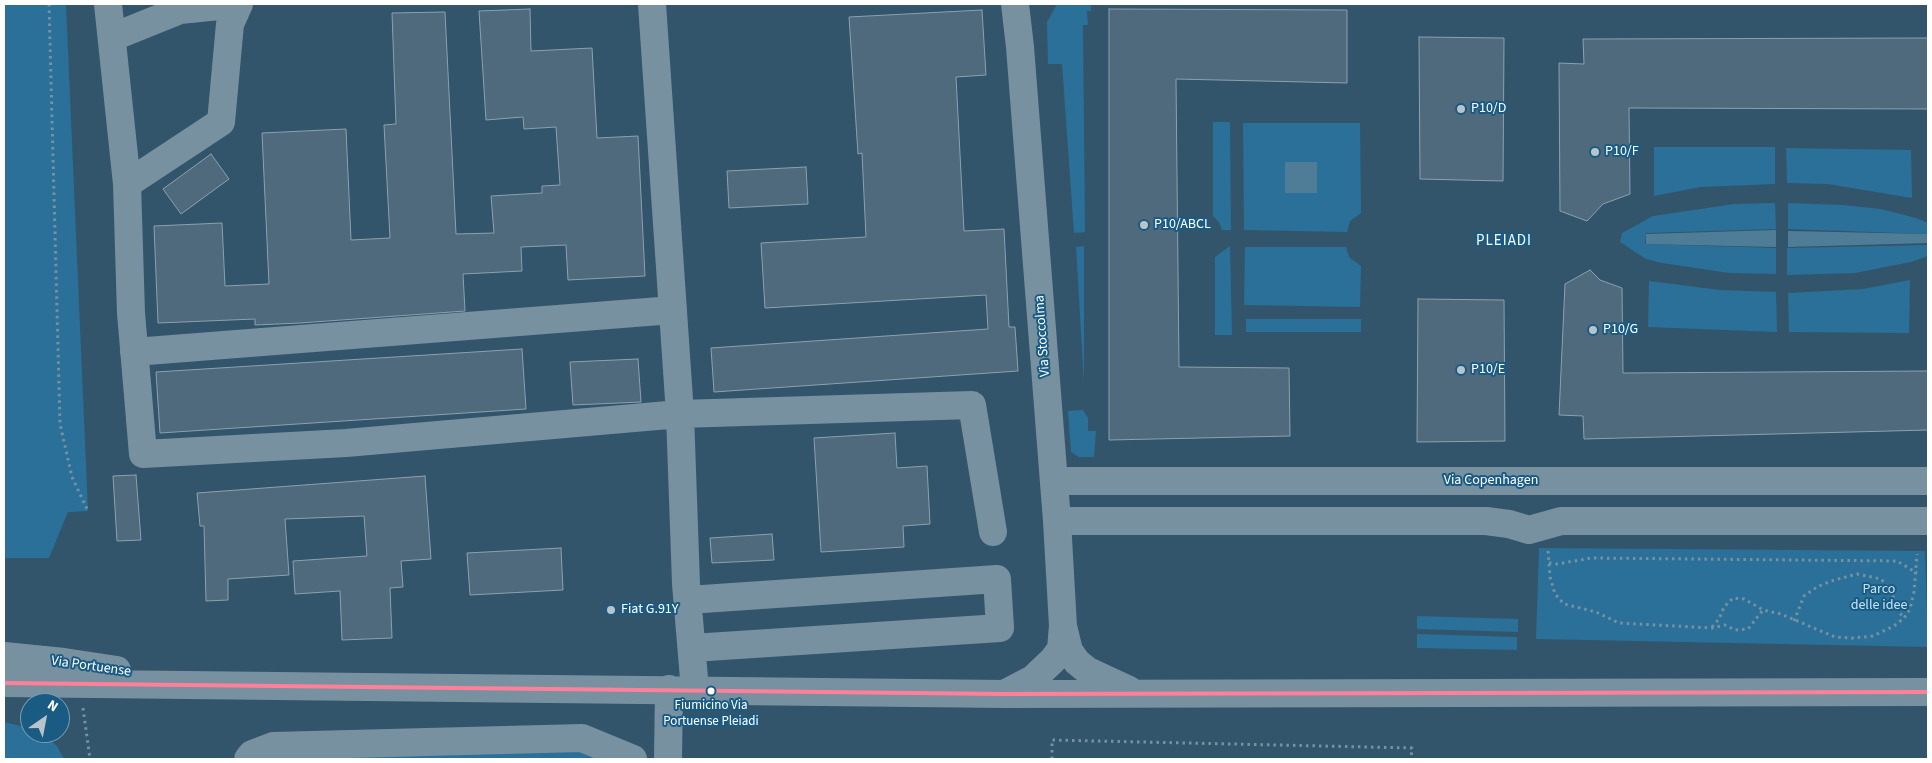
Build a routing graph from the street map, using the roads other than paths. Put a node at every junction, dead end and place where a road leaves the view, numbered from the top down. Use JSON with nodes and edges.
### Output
{"nodes":[{"id":1,"x":108,"y":4,"type":"edge"},
{"id":2,"x":239,"y":4,"type":"edge"},
{"id":3,"x":652,"y":4,"type":"edge"},
{"id":4,"x":1015,"y":4,"type":"edge"},
{"id":5,"x":1037,"y":4,"type":"edge"},
{"id":6,"x":113,"y":37,"type":"junction"},
{"id":7,"x":1020,"y":47,"type":"junction"},
{"id":8,"x":127,"y":184,"type":"junction"},
{"id":9,"x":673,"y":310,"type":"junction"},
{"id":10,"x":134,"y":352,"type":"junction"},
{"id":11,"x":680,"y":414,"type":"junction"},
{"id":12,"x":1054,"y":481,"type":"junction"},
{"id":13,"x":1515,"y":481,"type":"junction"},
{"id":14,"x":1545,"y":481,"type":"junction"},
{"id":15,"x":1928,"y":481,"type":"edge"},
{"id":16,"x":1058,"y":521,"type":"junction"},
{"id":17,"x":1928,"y":521,"type":"edge"},
{"id":18,"x":1509,"y":524,"type":"junction"},
{"id":19,"x":993,"y":532,"type":"dead end"},
{"id":20,"x":1544,"y":539,"type":"junction"},
{"id":21,"x":688,"y":600,"type":"junction"},
{"id":22,"x":1062,"y":626,"type":"junction"},
{"id":23,"x":692,"y":648,"type":"junction"},
{"id":24,"x":4,"y":656,"type":"edge"},
{"id":25,"x":4,"y":683,"type":"edge"},
{"id":26,"x":207,"y":684,"type":"junction"},
{"id":27,"x":682,"y":690,"type":"junction"},
{"id":28,"x":1928,"y":692,"type":"edge"},
{"id":29,"x":1005,"y":694,"type":"junction"},
{"id":30,"x":1145,"y":694,"type":"junction"},
{"id":31,"x":248,"y":759,"type":"edge"},
{"id":32,"x":632,"y":759,"type":"edge"},
{"id":33,"x":668,"y":759,"type":"edge"}],
"edges":[{"from":1,"to":6,"type":"street"},
{"from":2,"to":6,"type":"street"},
{"from":2,"to":8,"type":"street"},
{"from":3,"to":9,"type":"street"},
{"from":4,"to":7,"type":"street","name":"Via Stoccolma"},
{"from":5,"to":7,"type":"street","name":"Via Stoccolma"},
{"from":6,"to":8,"type":"street"},
{"from":7,"to":12,"type":"street","name":"Via Stoccolma"},
{"from":8,"to":10,"type":"street"},
{"from":9,"to":10,"type":"street"},
{"from":9,"to":11,"type":"street"},
{"from":10,"to":11,"type":"street"},
{"from":11,"to":19,"type":"street"},
{"from":11,"to":21,"type":"street"},
{"from":12,"to":13,"type":"street","name":"Via Copenhagen"},
{"from":12,"to":16,"type":"street","name":"Via Stoccolma"},
{"from":13,"to":14,"type":"street","name":"Via Copenhagen"},
{"from":13,"to":18,"type":"street"},
{"from":14,"to":15,"type":"street","name":"Via Copenhagen"},
{"from":14,"to":20,"type":"street"},
{"from":16,"to":18,"type":"street"},
{"from":16,"to":22,"type":"street","name":"Via Stoccolma"},
{"from":17,"to":20,"type":"street"},
{"from":18,"to":20,"type":"street"},
{"from":21,"to":23,"type":"street"},
{"from":21,"to":23,"type":"street"},
{"from":22,"to":29,"type":"street","name":"Via Stoccolma"},
{"from":22,"to":30,"type":"street","name":"Via Stoccolma"},
{"from":23,"to":27,"type":"street"},
{"from":24,"to":26,"type":"street","name":"Via Portuense"},
{"from":25,"to":26,"type":"street","name":"Via Portuense"},
{"from":26,"to":27,"type":"street","name":"Via Portuense"},
{"from":27,"to":29,"type":"street","name":"Via Portuense"},
{"from":27,"to":33,"type":"street"},
{"from":28,"to":30,"type":"street","name":"Via Portuense"},
{"from":29,"to":30,"type":"street","name":"Via Portuense"},
{"from":31,"to":32,"type":"street"}]}
